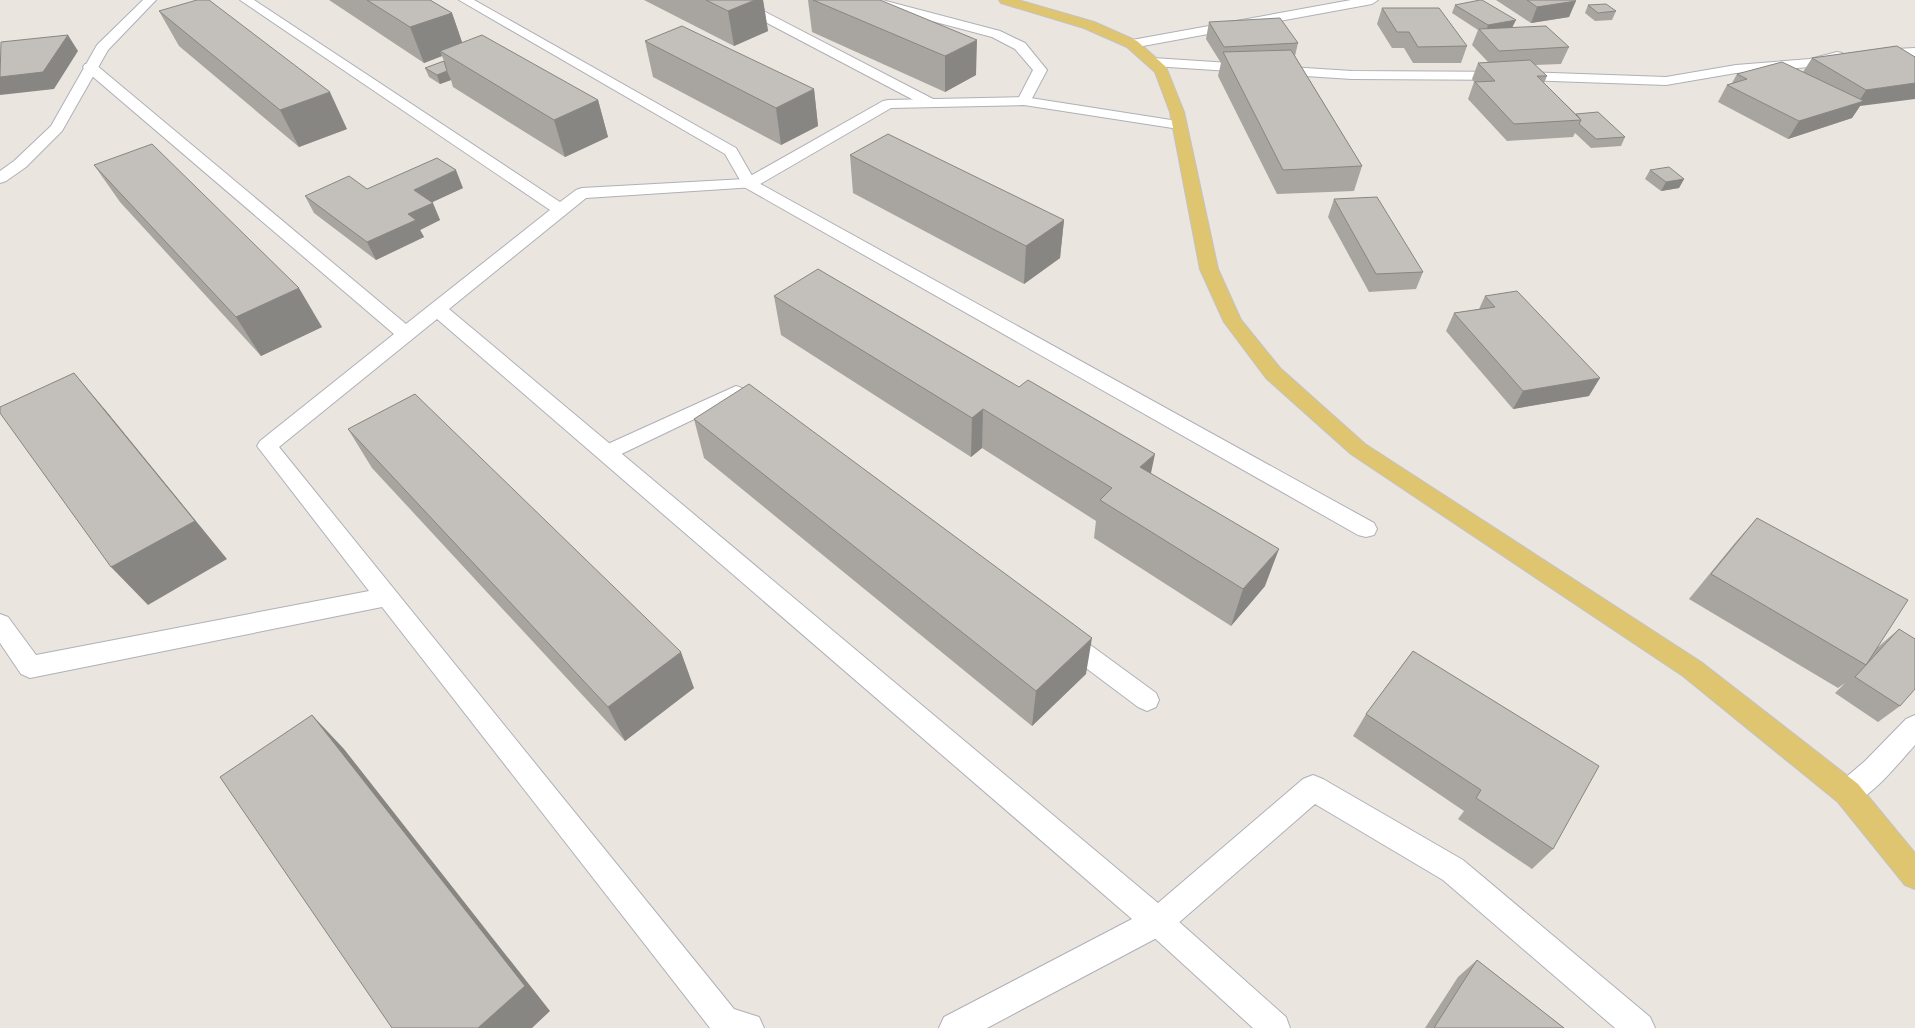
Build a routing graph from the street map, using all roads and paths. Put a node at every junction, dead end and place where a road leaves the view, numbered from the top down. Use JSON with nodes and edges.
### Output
{"nodes":[{"id":1,"x":150,"y":0,"type":"edge"},
{"id":2,"x":246,"y":0,"type":"edge"},
{"id":3,"x":465,"y":0,"type":"edge"},
{"id":4,"x":733,"y":0,"type":"edge"},
{"id":5,"x":868,"y":0,"type":"edge"},
{"id":6,"x":1005,"y":0,"type":"edge"},
{"id":7,"x":1372,"y":0,"type":"edge"},
{"id":8,"x":1132,"y":44,"type":"junction"},
{"id":9,"x":1915,"y":52,"type":"edge"},
{"id":10,"x":1153,"y":62,"type":"junction"},
{"id":11,"x":90,"y":67,"type":"junction"},
{"id":12,"x":1024,"y":101,"type":"junction"},
{"id":13,"x":930,"y":103,"type":"junction"},
{"id":14,"x":1179,"y":125,"type":"junction"},
{"id":15,"x":0,"y":178,"type":"edge"},
{"id":16,"x":750,"y":184,"type":"junction"},
{"id":17,"x":561,"y":210,"type":"junction"},
{"id":18,"x":437,"y":309,"type":"junction"},
{"id":19,"x":406,"y":334,"type":"junction"},
{"id":20,"x":774,"y":420,"type":"edge"},
{"id":21,"x":606,"y":453,"type":"junction"},
{"id":22,"x":1366,"y":529,"type":"dead end"},
{"id":23,"x":386,"y":597,"type":"junction"},
{"id":24,"x":0,"y":624,"type":"edge"},
{"id":25,"x":1052,"y":629,"type":"edge"},
{"id":26,"x":1147,"y":700,"type":"dead end"},
{"id":27,"x":1915,"y":727,"type":"edge"},
{"id":28,"x":1848,"y":793,"type":"junction"},
{"id":29,"x":1915,"y":875,"type":"edge"},
{"id":30,"x":1158,"y":922,"type":"junction"},
{"id":31,"x":748,"y":1028,"type":"edge"},
{"id":32,"x":956,"y":1028,"type":"edge"},
{"id":33,"x":1275,"y":1028,"type":"edge"},
{"id":34,"x":1639,"y":1028,"type":"edge"}],
"edges":[{"from":1,"to":11,"type":"street"},
{"from":2,"to":17,"type":"street"},
{"from":3,"to":16,"type":"lane"},
{"from":4,"to":13,"type":"lane"},
{"from":5,"to":12,"type":"lane"},
{"from":6,"to":8,"type":"main road"},
{"from":7,"to":8,"type":"street"},
{"from":8,"to":10,"type":"main road"},
{"from":9,"to":10,"type":"street"},
{"from":10,"to":14,"type":"main road"},
{"from":11,"to":15,"type":"street"},
{"from":11,"to":19,"type":"street"},
{"from":12,"to":13,"type":"street"},
{"from":12,"to":14,"type":"street"},
{"from":13,"to":16,"type":"street"},
{"from":14,"to":28,"type":"main road"},
{"from":16,"to":17,"type":"street"},
{"from":16,"to":22,"type":"lane"},
{"from":17,"to":18,"type":"street"},
{"from":18,"to":19,"type":"street"},
{"from":18,"to":21,"type":"street"},
{"from":19,"to":23,"type":"street"},
{"from":20,"to":21,"type":"lane"},
{"from":21,"to":30,"type":"street"},
{"from":23,"to":24,"type":"street"},
{"from":23,"to":31,"type":"street"},
{"from":25,"to":26,"type":"lane"},
{"from":27,"to":28,"type":"street"},
{"from":28,"to":29,"type":"main road"},
{"from":30,"to":32,"type":"street"},
{"from":30,"to":33,"type":"lane"},
{"from":30,"to":34,"type":"street"}]}
